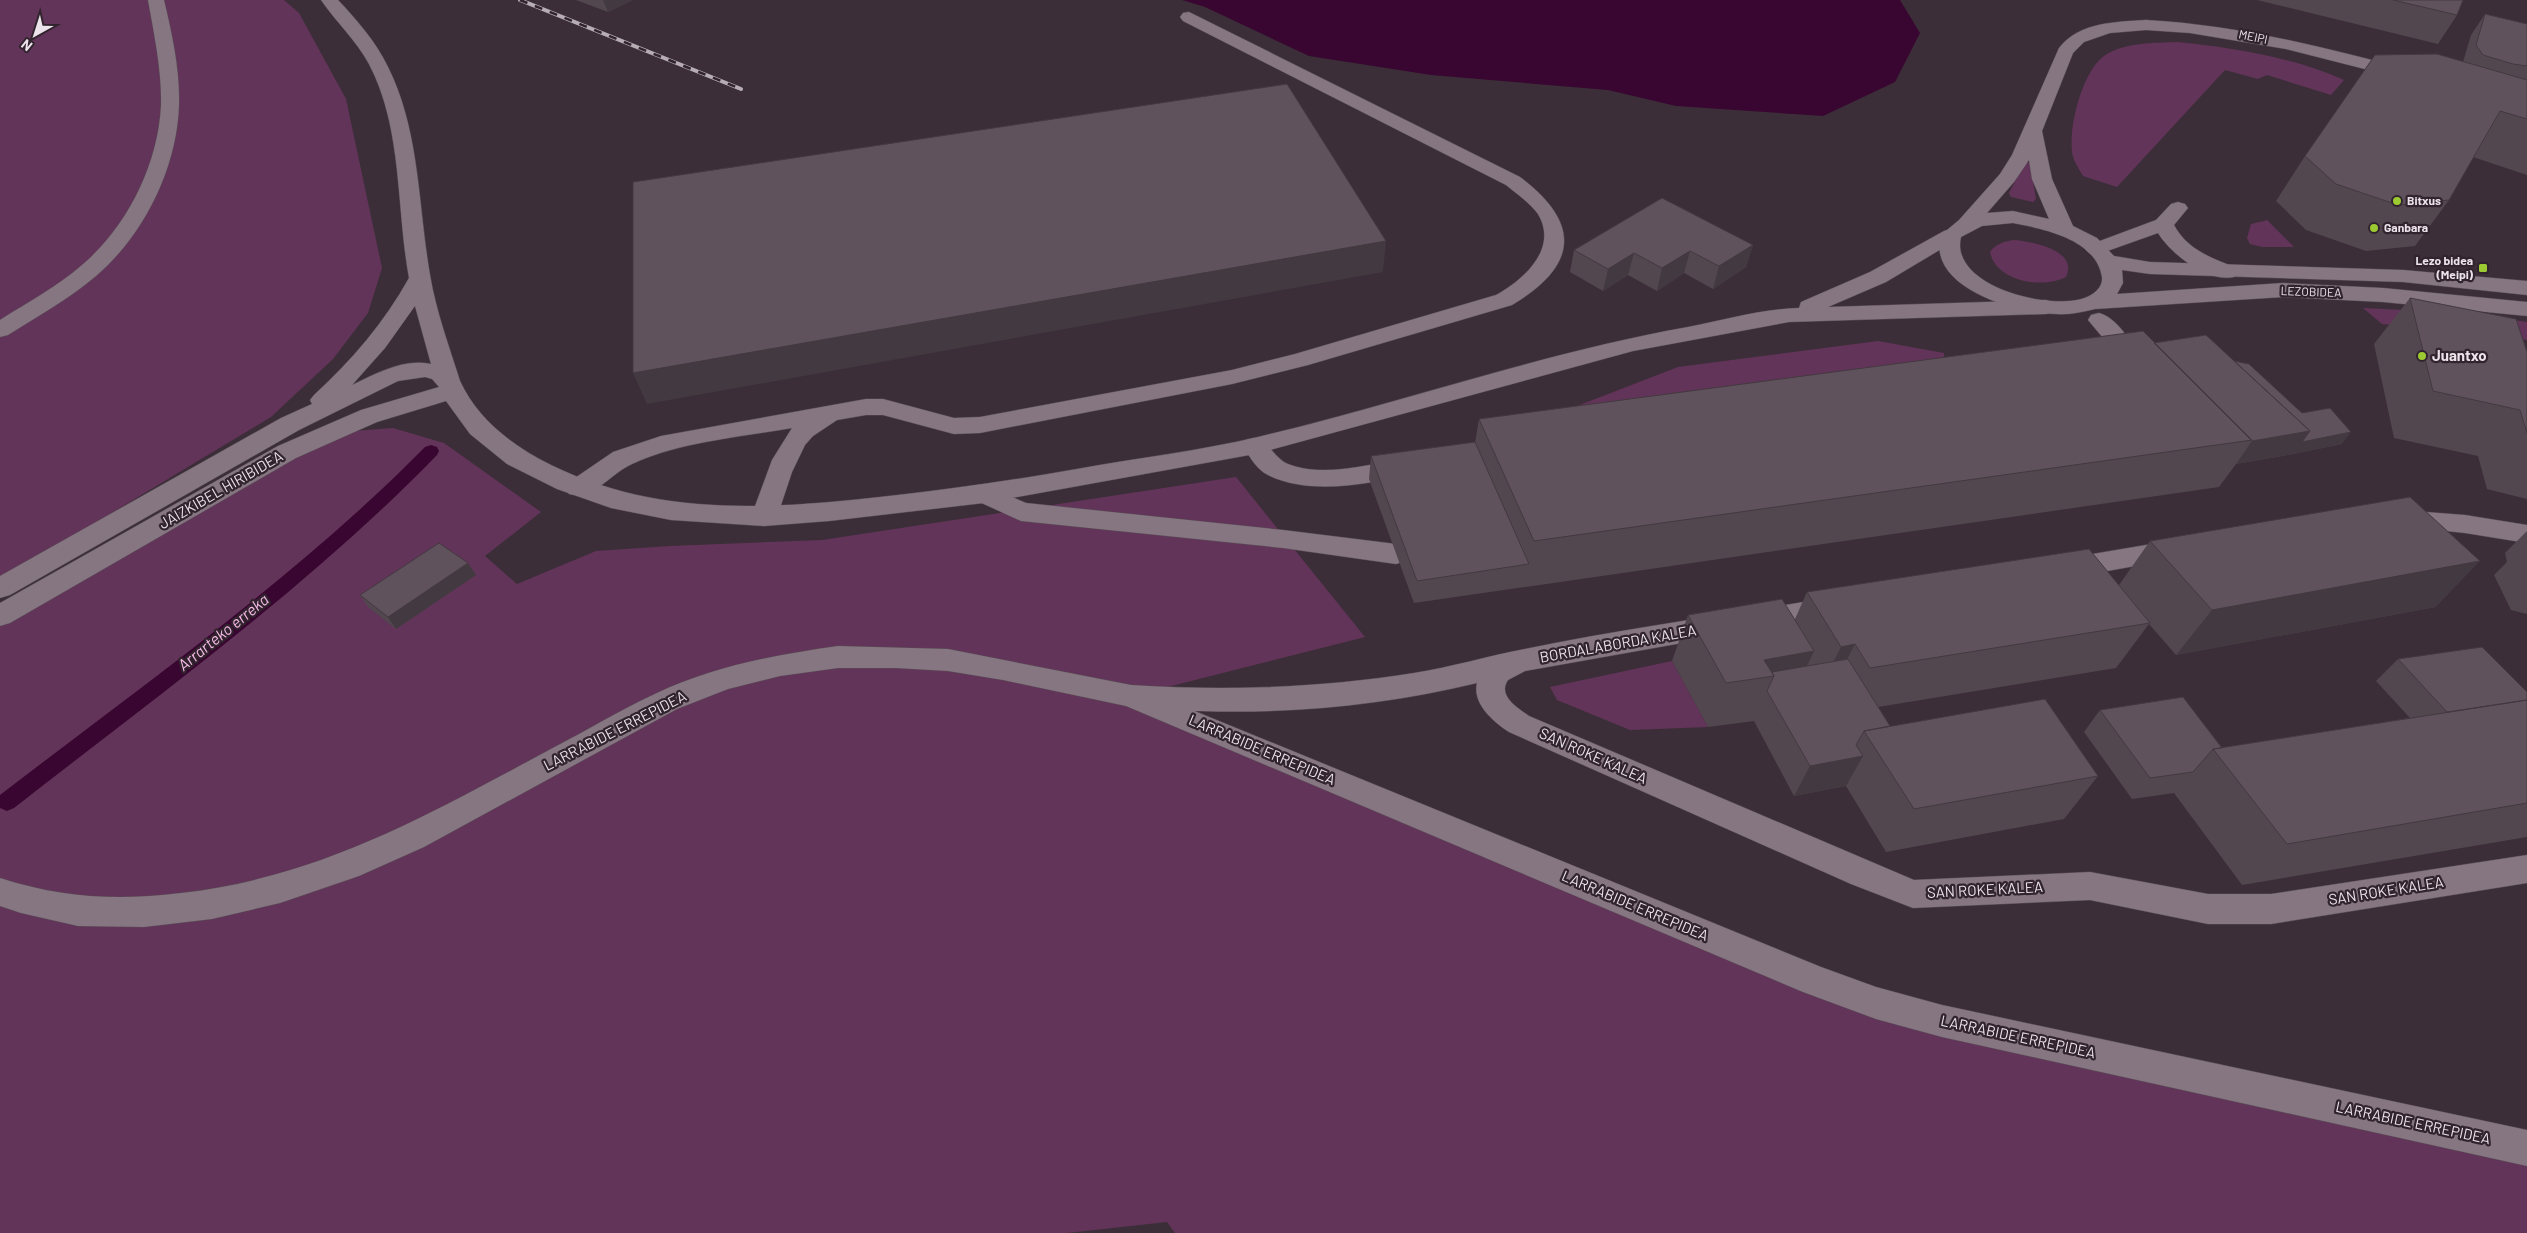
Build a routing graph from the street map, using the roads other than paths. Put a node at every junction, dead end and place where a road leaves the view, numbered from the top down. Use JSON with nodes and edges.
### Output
{"nodes":[{"id":1,"x":156,"y":0,"type":"edge"},
{"id":2,"x":329,"y":0,"type":"edge"},
{"id":3,"x":1189,"y":17,"type":"dead end"},
{"id":4,"x":2417,"y":78,"type":"edge"},
{"id":5,"x":2033,"y":132,"type":"junction"},
{"id":6,"x":2178,"y":208,"type":"dead end"},
{"id":7,"x":2163,"y":224,"type":"junction"},
{"id":8,"x":1960,"y":229,"type":"junction"},
{"id":9,"x":2064,"y":230,"type":"junction"},
{"id":10,"x":2102,"y":255,"type":"junction"},
{"id":11,"x":2226,"y":272,"type":"junction"},
{"id":12,"x":420,"y":277,"type":"junction"},
{"id":13,"x":2527,"y":288,"type":"edge"},
{"id":14,"x":2046,"y":307,"type":"junction"},
{"id":15,"x":2527,"y":310,"type":"edge"},
{"id":16,"x":2097,"y":311,"type":"junction"},
{"id":17,"x":1789,"y":315,"type":"junction"},
{"id":18,"x":0,"y":330,"type":"edge"},
{"id":19,"x":2092,"y":363,"type":"edge"},
{"id":20,"x":450,"y":386,"type":"junction"},
{"id":21,"x":841,"y":412,"type":"junction"},
{"id":22,"x":290,"y":424,"type":"junction"},
{"id":23,"x":1255,"y":446,"type":"junction"},
{"id":24,"x":1429,"y":462,"type":"edge"},
{"id":25,"x":578,"y":488,"type":"junction"},
{"id":26,"x":984,"y":494,"type":"junction"},
{"id":27,"x":764,"y":516,"type":"junction"},
{"id":28,"x":2374,"y":520,"type":"edge"},
{"id":29,"x":2527,"y":534,"type":"edge"},
{"id":30,"x":2198,"y":546,"type":"edge"},
{"id":31,"x":1396,"y":554,"type":"edge"},
{"id":32,"x":2034,"y":573,"type":"edge"},
{"id":33,"x":1,"y":588,"type":"edge"},
{"id":34,"x":48,"y":589,"type":"junction"},
{"id":35,"x":1858,"y":603,"type":"edge"},
{"id":36,"x":0,"y":616,"type":"edge"},
{"id":37,"x":0,"y":622,"type":"edge"},
{"id":38,"x":1510,"y":664,"type":"junction"},
{"id":39,"x":1131,"y":696,"type":"junction"},
{"id":40,"x":2527,"y":869,"type":"edge"},
{"id":41,"x":0,"y":892,"type":"edge"},
{"id":42,"x":2527,"y":1148,"type":"edge"}],
"edges":[{"from":1,"to":18,"type":"street"},
{"from":2,"to":12,"type":"street"},
{"from":3,"to":21,"type":"street"},
{"from":4,"to":5,"type":"street","name":"MEIPI"},
{"from":5,"to":8,"type":"street","name":"MEIPI"},
{"from":5,"to":9,"type":"street"},
{"from":6,"to":7,"type":"street"},
{"from":7,"to":10,"type":"street"},
{"from":7,"to":11,"type":"street"},
{"from":8,"to":9,"type":"street","name":"LEZOBIDEA"},
{"from":8,"to":14,"type":"street"},
{"from":8,"to":17,"type":"street"},
{"from":9,"to":10,"type":"street","name":"LEZOBIDEA"},
{"from":10,"to":11,"type":"street","name":"LEZOBIDEA"},
{"from":10,"to":16,"type":"street"},
{"from":11,"to":13,"type":"street","name":"LEZOBIDEA"},
{"from":12,"to":20,"type":"street"},
{"from":12,"to":22,"type":"street","name":"JAIZKIBEL HIRIBIDEA"},
{"from":14,"to":16,"type":"street","name":"LEZOBIDEA"},
{"from":14,"to":17,"type":"street"},
{"from":15,"to":16,"type":"street","name":"LEZOBIDEA"},
{"from":16,"to":19,"type":"street"},
{"from":17,"to":23,"type":"street"},
{"from":20,"to":22,"type":"street","name":"JAIZKIBEL HIRIBIDEA"},
{"from":20,"to":25,"type":"street"},
{"from":20,"to":34,"type":"street","name":"JAIZKIBEL HIRIBIDEA"},
{"from":21,"to":25,"type":"street"},
{"from":21,"to":27,"type":"street"},
{"from":22,"to":33,"type":"street","name":"JAIZKIBEL HIRIBIDEA"},
{"from":23,"to":24,"type":"street"},
{"from":23,"to":26,"type":"street"},
{"from":25,"to":27,"type":"street"},
{"from":26,"to":27,"type":"street"},
{"from":26,"to":31,"type":"street"},
{"from":28,"to":29,"type":"street"},
{"from":30,"to":32,"type":"street"},
{"from":34,"to":36,"type":"street","name":"JAIZKIBEL HIRIBIDEA"},
{"from":34,"to":37,"type":"street"},
{"from":35,"to":38,"type":"street","name":"BORDALABORDA KALEA"},
{"from":38,"to":39,"type":"street","name":"BORDALABORDA KALEA"},
{"from":38,"to":40,"type":"street","name":"SAN ROKE KALEA"},
{"from":39,"to":41,"type":"street","name":"LARRABIDE ERREPIDEA"},
{"from":39,"to":42,"type":"street","name":"LARRABIDE ERREPIDEA"}]}
